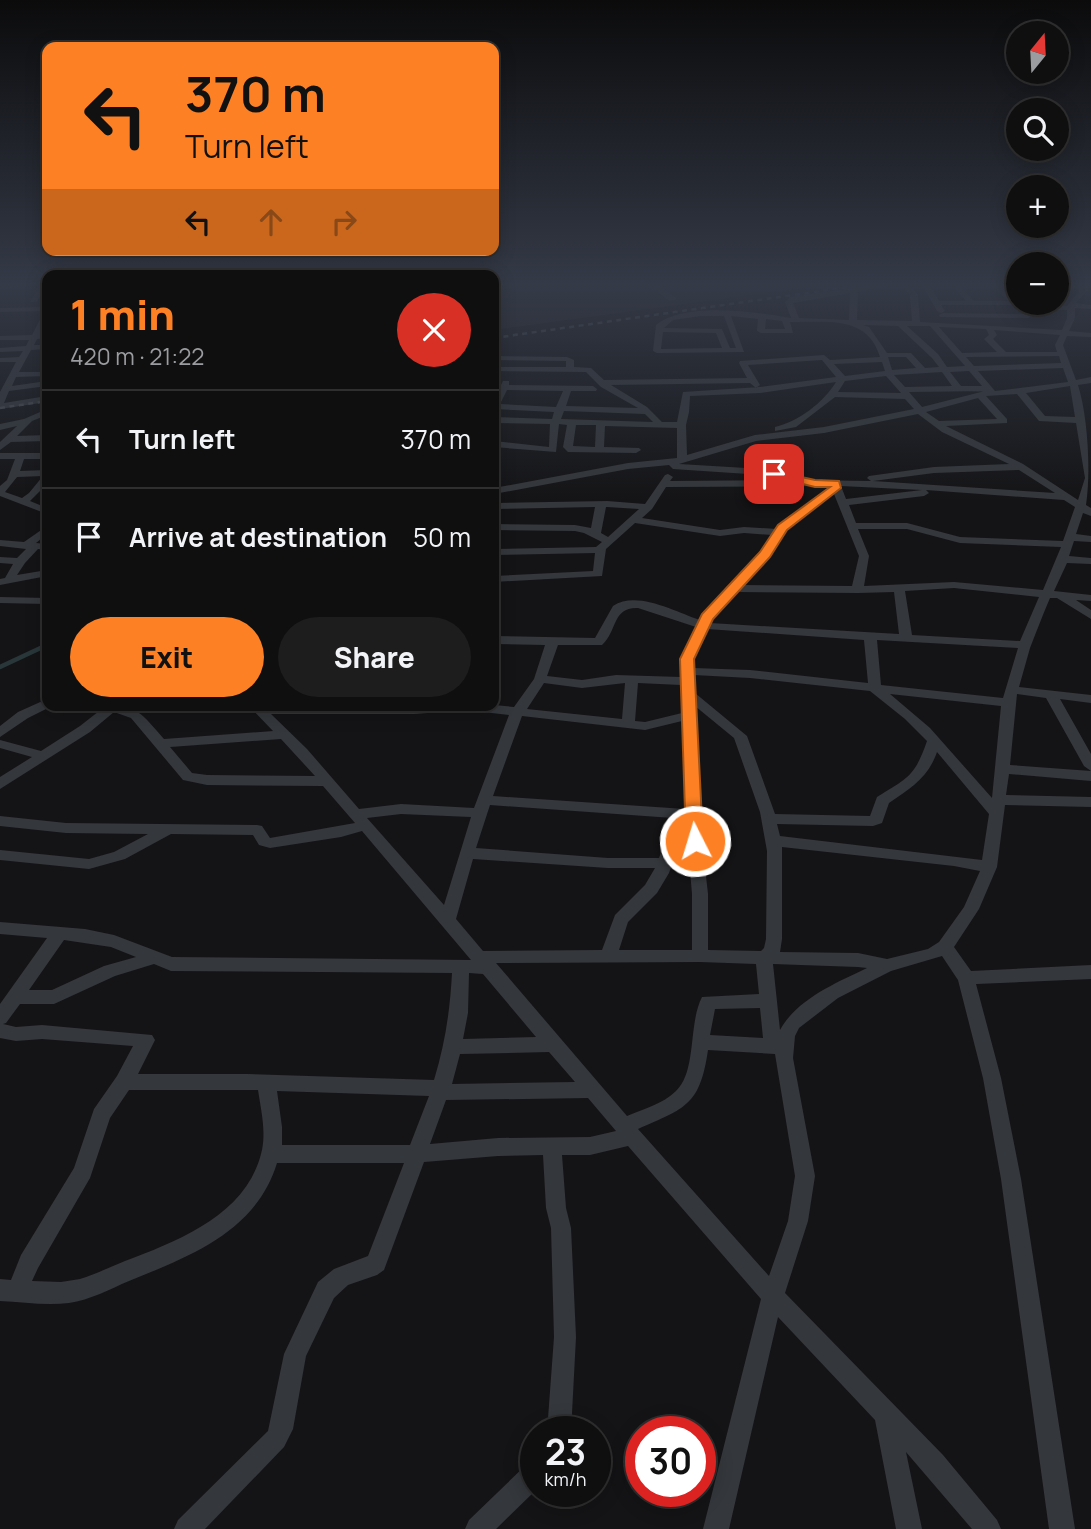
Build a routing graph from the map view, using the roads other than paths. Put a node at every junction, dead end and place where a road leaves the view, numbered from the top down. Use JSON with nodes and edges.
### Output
{"nodes":[{"id":1,"x":24,"y":357,"type":"edge"},
{"id":2,"x":820,"y":357,"type":"edge"},
{"id":3,"x":822,"y":357,"type":"edge"},
{"id":4,"x":881,"y":357,"type":"edge"},
{"id":5,"x":885,"y":357,"type":"edge"},
{"id":6,"x":910,"y":357,"type":"edge"},
{"id":7,"x":935,"y":357,"type":"edge"},
{"id":8,"x":962,"y":357,"type":"edge"},
{"id":9,"x":1030,"y":357,"type":"edge"},
{"id":10,"x":1063,"y":357,"type":"edge"},
{"id":11,"x":499,"y":358,"type":"edge"},
{"id":12,"x":42,"y":359,"type":"edge"},
{"id":13,"x":0,"y":360,"type":"edge"},
{"id":14,"x":766,"y":361,"type":"junction"},
{"id":15,"x":830,"y":362,"type":"junction"},
{"id":16,"x":1066,"y":365,"type":"junction"},
{"id":17,"x":1041,"y":366,"type":"junction"},
{"id":18,"x":42,"y":367,"type":"edge"},
{"id":19,"x":499,"y":369,"type":"edge"},
{"id":20,"x":942,"y":369,"type":"junction"},
{"id":21,"x":972,"y":369,"type":"junction"},
{"id":22,"x":0,"y":370,"type":"edge"},
{"id":23,"x":570,"y":370,"type":"junction"},
{"id":24,"x":773,"y":370,"type":"dead end"},
{"id":25,"x":923,"y":370,"type":"junction"},
{"id":26,"x":42,"y":373,"type":"edge"},
{"id":27,"x":890,"y":375,"type":"junction"},
{"id":28,"x":11,"y":376,"type":"edge"},
{"id":29,"x":780,"y":378,"type":"dead end"},
{"id":30,"x":842,"y":378,"type":"junction"},
{"id":31,"x":753,"y":380,"type":"junction"},
{"id":32,"x":1091,"y":380,"type":"edge"},
{"id":33,"x":42,"y":383,"type":"edge"},
{"id":34,"x":597,"y":384,"type":"junction"},
{"id":35,"x":1075,"y":386,"type":"junction"},
{"id":36,"x":501,"y":387,"type":"edge"},
{"id":37,"x":786,"y":387,"type":"junction"},
{"id":38,"x":958,"y":388,"type":"junction"},
{"id":39,"x":1091,"y":389,"type":"edge"},
{"id":40,"x":760,"y":390,"type":"junction"},
{"id":41,"x":1019,"y":390,"type":"junction"},
{"id":42,"x":987,"y":392,"type":"junction"},
{"id":43,"x":904,"y":393,"type":"junction"},
{"id":44,"x":832,"y":394,"type":"junction"},
{"id":45,"x":872,"y":396,"type":"junction"},
{"id":46,"x":628,"y":397,"type":"junction"},
{"id":47,"x":42,"y":400,"type":"edge"},
{"id":48,"x":563,"y":400,"type":"junction"},
{"id":49,"x":1091,"y":400,"type":"edge"},
{"id":50,"x":1078,"y":402,"type":"junction"},
{"id":51,"x":0,"y":404,"type":"edge"},
{"id":52,"x":499,"y":406,"type":"edge"},
{"id":53,"x":1091,"y":410,"type":"edge"},
{"id":54,"x":647,"y":411,"type":"junction"},
{"id":55,"x":920,"y":411,"type":"junction"},
{"id":56,"x":42,"y":414,"type":"edge"},
{"id":57,"x":889,"y":417,"type":"junction"},
{"id":58,"x":499,"y":420,"type":"edge"},
{"id":59,"x":27,"y":421,"type":"junction"},
{"id":60,"x":529,"y":421,"type":"junction"},
{"id":61,"x":1085,"y":421,"type":"edge"},
{"id":62,"x":555,"y":422,"type":"junction"},
{"id":63,"x":572,"y":423,"type":"junction"},
{"id":64,"x":601,"y":424,"type":"junction"},
{"id":65,"x":633,"y":424,"type":"junction"},
{"id":66,"x":937,"y":424,"type":"junction"},
{"id":67,"x":660,"y":425,"type":"junction"},
{"id":68,"x":681,"y":425,"type":"junction"},
{"id":69,"x":0,"y":427,"type":"edge"},
{"id":70,"x":42,"y":438,"type":"edge"},
{"id":71,"x":755,"y":438,"type":"junction"},
{"id":72,"x":8,"y":439,"type":"junction"},
{"id":73,"x":499,"y":445,"type":"edge"},
{"id":74,"x":0,"y":447,"type":"edge"},
{"id":75,"x":522,"y":447,"type":"junction"},
{"id":76,"x":1088,"y":449,"type":"edge"},
{"id":77,"x":636,"y":450,"type":"junction"},
{"id":78,"x":599,"y":451,"type":"junction"},
{"id":79,"x":0,"y":456,"type":"edge"},
{"id":80,"x":42,"y":456,"type":"edge"},
{"id":81,"x":20,"y":457,"type":"junction"},
{"id":82,"x":676,"y":463,"type":"junction"},
{"id":83,"x":641,"y":465,"type":"junction"},
{"id":84,"x":1020,"y":467,"type":"junction"},
{"id":85,"x":14,"y":474,"type":"junction"},
{"id":86,"x":42,"y":476,"type":"edge"},
{"id":87,"x":42,"y":483,"type":"edge"},
{"id":88,"x":862,"y":483,"type":"junction"},
{"id":89,"x":663,"y":484,"type":"junction"},
{"id":90,"x":815,"y":484,"type":"junction"},
{"id":91,"x":1090,"y":484,"type":"edge"},
{"id":92,"x":835,"y":486,"type":"junction"},
{"id":93,"x":934,"y":489,"type":"junction"},
{"id":94,"x":499,"y":490,"type":"edge"},
{"id":95,"x":0,"y":492,"type":"edge"},
{"id":96,"x":1064,"y":497,"type":"junction"},
{"id":97,"x":22,"y":502,"type":"junction"},
{"id":98,"x":842,"y":503,"type":"junction"},
{"id":99,"x":601,"y":504,"type":"junction"},
{"id":100,"x":499,"y":506,"type":"edge"},
{"id":101,"x":648,"y":507,"type":"junction"},
{"id":102,"x":42,"y":509,"type":"edge"},
{"id":103,"x":1088,"y":512,"type":"edge"},
{"id":104,"x":634,"y":520,"type":"junction"},
{"id":105,"x":852,"y":526,"type":"junction"},
{"id":106,"x":499,"y":527,"type":"edge"},
{"id":107,"x":779,"y":532,"type":"junction"},
{"id":108,"x":42,"y":534,"type":"edge"},
{"id":109,"x":595,"y":534,"type":"junction"},
{"id":110,"x":1091,"y":539,"type":"edge"},
{"id":111,"x":1069,"y":541,"type":"junction"},
{"id":112,"x":0,"y":543,"type":"edge"},
{"id":113,"x":604,"y":545,"type":"junction"},
{"id":114,"x":30,"y":546,"type":"junction"},
{"id":115,"x":42,"y":547,"type":"edge"},
{"id":116,"x":499,"y":552,"type":"edge"},
{"id":117,"x":1063,"y":559,"type":"junction"},
{"id":118,"x":0,"y":560,"type":"edge"},
{"id":119,"x":20,"y":561,"type":"junction"},
{"id":120,"x":1091,"y":561,"type":"edge"},
{"id":121,"x":42,"y":574,"type":"edge"},
{"id":122,"x":499,"y":579,"type":"edge"},
{"id":123,"x":5,"y":581,"type":"edge"},
{"id":124,"x":732,"y":588,"type":"junction"},
{"id":125,"x":899,"y":589,"type":"junction"},
{"id":126,"x":858,"y":590,"type":"junction"},
{"id":127,"x":1053,"y":594,"type":"junction"},
{"id":128,"x":1091,"y":598,"type":"edge"},
{"id":129,"x":0,"y":600,"type":"edge"},
{"id":130,"x":42,"y":601,"type":"edge"},
{"id":131,"x":1091,"y":615,"type":"edge"},
{"id":132,"x":702,"y":625,"type":"junction"},
{"id":133,"x":870,"y":635,"type":"junction"},
{"id":134,"x":906,"y":638,"type":"junction"},
{"id":135,"x":499,"y":640,"type":"edge"},
{"id":136,"x":552,"y":643,"type":"junction"},
{"id":137,"x":1027,"y":645,"type":"junction"},
{"id":138,"x":540,"y":679,"type":"junction"},
{"id":139,"x":632,"y":679,"type":"junction"},
{"id":140,"x":686,"y":681,"type":"junction"},
{"id":141,"x":875,"y":688,"type":"junction"},
{"id":142,"x":1050,"y":693,"type":"junction"},
{"id":143,"x":1010,"y":697,"type":"junction"},
{"id":144,"x":1091,"y":699,"type":"edge"},
{"id":145,"x":42,"y":706,"type":"edge"},
{"id":146,"x":499,"y":709,"type":"edge"},
{"id":147,"x":519,"y":710,"type":"junction"},
{"id":148,"x":105,"y":711,"type":"edge"},
{"id":149,"x":124,"y":711,"type":"edge"},
{"id":150,"x":260,"y":711,"type":"edge"},
{"id":151,"x":688,"y":716,"type":"junction"},
{"id":152,"x":628,"y":724,"type":"junction"},
{"id":153,"x":0,"y":733,"type":"edge"},
{"id":154,"x":284,"y":734,"type":"junction"},
{"id":155,"x":934,"y":740,"type":"junction"},
{"id":156,"x":0,"y":744,"type":"edge"},
{"id":157,"x":161,"y":744,"type":"junction"},
{"id":158,"x":43,"y":756,"type":"junction"},
{"id":159,"x":1091,"y":766,"type":"edge"},
{"id":160,"x":1003,"y":769,"type":"junction"},
{"id":161,"x":1091,"y":776,"type":"edge"},
{"id":162,"x":327,"y":780,"type":"junction"},
{"id":163,"x":0,"y":784,"type":"edge"},
{"id":164,"x":1091,"y":802,"type":"edge"},
{"id":165,"x":997,"y":806,"type":"junction"},
{"id":166,"x":484,"y":807,"type":"junction"},
{"id":167,"x":687,"y":813,"type":"junction"},
{"id":168,"x":769,"y":818,"type":"junction"},
{"id":169,"x":361,"y":820,"type":"junction"},
{"id":170,"x":0,"y":821,"type":"edge"},
{"id":171,"x":168,"y":830,"type":"junction"},
{"id":172,"x":774,"y":841,"type":"junction"},
{"id":173,"x":468,"y":853,"type":"junction"},
{"id":174,"x":0,"y":855,"type":"edge"},
{"id":175,"x":665,"y":863,"type":"junction"},
{"id":176,"x":989,"y":867,"type":"junction"},
{"id":177,"x":447,"y":921,"type":"junction"},
{"id":178,"x":3,"y":932,"type":"edge"},
{"id":179,"x":60,"y":933,"type":"junction"},
{"id":180,"x":945,"y":947,"type":"junction"},
{"id":181,"x":699,"y":956,"type":"junction"},
{"id":182,"x":608,"y":957,"type":"junction"},
{"id":183,"x":153,"y":958,"type":"junction"},
{"id":184,"x":764,"y":958,"type":"junction"},
{"id":185,"x":485,"y":962,"type":"junction"},
{"id":186,"x":461,"y":967,"type":"junction"},
{"id":187,"x":887,"y":967,"type":"junction"},
{"id":188,"x":1091,"y":972,"type":"edge"},
{"id":189,"x":966,"y":978,"type":"junction"},
{"id":190,"x":15,"y":997,"type":"junction"},
{"id":191,"x":768,"y":1002,"type":"junction"},
{"id":192,"x":0,"y":1018,"type":"edge"},
{"id":193,"x":0,"y":1031,"type":"edge"},
{"id":194,"x":699,"y":1042,"type":"junction"},
{"id":195,"x":552,"y":1044,"type":"junction"},
{"id":196,"x":453,"y":1047,"type":"junction"},
{"id":197,"x":779,"y":1047,"type":"junction"},
{"id":198,"x":124,"y":1082,"type":"junction"},
{"id":199,"x":267,"y":1083,"type":"junction"},
{"id":200,"x":595,"y":1090,"type":"junction"},
{"id":201,"x":440,"y":1092,"type":"junction"},
{"id":202,"x":630,"y":1131,"type":"junction"},
{"id":203,"x":552,"y":1146,"type":"junction"},
{"id":204,"x":271,"y":1154,"type":"junction"},
{"id":205,"x":415,"y":1154,"type":"junction"},
{"id":206,"x":9,"y":1291,"type":"edge"},
{"id":207,"x":773,"y":1295,"type":"junction"},
{"id":208,"x":886,"y":1414,"type":"junction"},
{"id":209,"x":560,"y":1416,"type":"edge"},
{"id":210,"x":520,"y":1488,"type":"edge"},
{"id":211,"x":187,"y":1529,"type":"edge"},
{"id":212,"x":478,"y":1529,"type":"edge"},
{"id":213,"x":716,"y":1529,"type":"edge"},
{"id":214,"x":909,"y":1529,"type":"edge"},
{"id":215,"x":988,"y":1529,"type":"edge"},
{"id":216,"x":1062,"y":1529,"type":"edge"}],
"edges":[{"from":1,"to":28,"type":"street"},
{"from":2,"to":14,"type":"street"},
{"from":3,"to":15,"type":"street"},
{"from":4,"to":15,"type":"street"},
{"from":5,"to":27,"type":"street"},
{"from":6,"to":25,"type":"street"},
{"from":7,"to":20,"type":"street"},
{"from":8,"to":21,"type":"street"},
{"from":9,"to":17,"type":"street"},
{"from":10,"to":16,"type":"street"},
{"from":11,"to":23,"type":"street"},
{"from":12,"to":28,"type":"street"},
{"from":13,"to":28,"type":"street"},
{"from":14,"to":24,"type":"street"},
{"from":14,"to":31,"type":"street"},
{"from":15,"to":30,"type":"street"},
{"from":16,"to":17,"type":"street"},
{"from":16,"to":35,"type":"street"},
{"from":17,"to":21,"type":"street"},
{"from":18,"to":28,"type":"street"},
{"from":19,"to":23,"type":"street"},
{"from":20,"to":21,"type":"street"},
{"from":20,"to":25,"type":"street"},
{"from":20,"to":38,"type":"street"},
{"from":21,"to":42,"type":"street"},
{"from":22,"to":28,"type":"street"},
{"from":23,"to":34,"type":"street"},
{"from":25,"to":27,"type":"street"},
{"from":26,"to":28,"type":"street"},
{"from":27,"to":30,"type":"street"},
{"from":27,"to":43,"type":"street"},
{"from":28,"to":33,"type":"street"},
{"from":28,"to":51,"type":"street"},
{"from":29,"to":37,"type":"street"},
{"from":30,"to":37,"type":"street"},
{"from":30,"to":44,"type":"street"},
{"from":31,"to":34,"type":"street"},
{"from":31,"to":40,"type":"street"},
{"from":32,"to":35,"type":"street"},
{"from":34,"to":36,"type":"street"},
{"from":34,"to":46,"type":"street"},
{"from":34,"to":48,"type":"street"},
{"from":35,"to":39,"type":"street"},
{"from":35,"to":41,"type":"street"},
{"from":35,"to":50,"type":"street"},
{"from":36,"to":48,"type":"street"},
{"from":37,"to":40,"type":"street"},
{"from":38,"to":42,"type":"street"},
{"from":38,"to":43,"type":"street"},
{"from":40,"to":68,"type":"street"},
{"from":41,"to":42,"type":"street"},
{"from":41,"to":61,"type":"street"},
{"from":42,"to":55,"type":"street"},
{"from":42,"to":66,"type":"street"},
{"from":43,"to":45,"type":"street"},
{"from":43,"to":55,"type":"street"},
{"from":44,"to":45,"type":"street"},
{"from":44,"to":71,"type":"street"},
{"from":45,"to":57,"type":"street"},
{"from":46,"to":48,"type":"street"},
{"from":46,"to":54,"type":"street"},
{"from":47,"to":51,"type":"street"},
{"from":48,"to":52,"type":"street"},
{"from":48,"to":54,"type":"street"},
{"from":48,"to":62,"type":"street"},
{"from":49,"to":50,"type":"street"},
{"from":50,"to":53,"type":"street"},
{"from":50,"to":61,"type":"street"},
{"from":54,"to":67,"type":"street"},
{"from":55,"to":57,"type":"street"},
{"from":55,"to":66,"type":"street"},
{"from":56,"to":59,"type":"street"},
{"from":57,"to":71,"type":"street"},
{"from":58,"to":60,"type":"street"},
{"from":59,"to":69,"type":"street"},
{"from":59,"to":72,"type":"street"},
{"from":60,"to":62,"type":"street"},
{"from":60,"to":75,"type":"street"},
{"from":61,"to":76,"type":"street"},
{"from":62,"to":63,"type":"street"},
{"from":62,"to":75,"type":"street"},
{"from":63,"to":64,"type":"street"},
{"from":63,"to":78,"type":"street"},
{"from":64,"to":65,"type":"street"},
{"from":64,"to":78,"type":"street"},
{"from":65,"to":67,"type":"street"},
{"from":65,"to":77,"type":"street"},
{"from":66,"to":84,"type":"street"},
{"from":67,"to":68,"type":"street"},
{"from":68,"to":82,"type":"street"},
{"from":70,"to":72,"type":"street"},
{"from":71,"to":82,"type":"street"},
{"from":72,"to":74,"type":"street"},
{"from":73,"to":75,"type":"street"},
{"from":76,"to":91,"type":"street"},
{"from":77,"to":78,"type":"street"},
{"from":77,"to":83,"type":"street"},
{"from":79,"to":81,"type":"street"},
{"from":80,"to":81,"type":"street"},
{"from":81,"to":85,"type":"street"},
{"from":82,"to":83,"type":"street"},
{"from":82,"to":89,"type":"street"},
{"from":82,"to":90,"type":"street"},
{"from":83,"to":94,"type":"street"},
{"from":84,"to":88,"type":"street"},
{"from":84,"to":96,"type":"street"},
{"from":85,"to":86,"type":"street"},
{"from":85,"to":95,"type":"street"},
{"from":87,"to":97,"type":"street"},
{"from":88,"to":92,"type":"street"},
{"from":88,"to":93,"type":"street"},
{"from":89,"to":90,"type":"street"},
{"from":89,"to":101,"type":"street"},
{"from":90,"to":92,"type":"street"},
{"from":91,"to":103,"type":"street"},
{"from":92,"to":98,"type":"street"},
{"from":92,"to":107,"type":"street"},
{"from":93,"to":96,"type":"street"},
{"from":93,"to":98,"type":"street"},
{"from":95,"to":97,"type":"street"},
{"from":96,"to":103,"type":"street"},
{"from":97,"to":102,"type":"street"},
{"from":98,"to":105,"type":"street"},
{"from":99,"to":100,"type":"street"},
{"from":99,"to":101,"type":"street"},
{"from":99,"to":109,"type":"street"},
{"from":101,"to":104,"type":"street"},
{"from":103,"to":111,"type":"street"},
{"from":104,"to":107,"type":"street"},
{"from":104,"to":113,"type":"street"},
{"from":105,"to":111,"type":"street"},
{"from":105,"to":126,"type":"street"},
{"from":106,"to":109,"type":"street"},
{"from":107,"to":124,"type":"street"},
{"from":108,"to":114,"type":"street"},
{"from":109,"to":113,"type":"street"},
{"from":110,"to":111,"type":"street"},
{"from":111,"to":117,"type":"street"},
{"from":112,"to":114,"type":"street"},
{"from":113,"to":116,"type":"street"},
{"from":113,"to":122,"type":"street"},
{"from":114,"to":115,"type":"street"},
{"from":114,"to":119,"type":"street"},
{"from":117,"to":120,"type":"street"},
{"from":117,"to":127,"type":"street"},
{"from":118,"to":119,"type":"street"},
{"from":119,"to":123,"type":"street"},
{"from":121,"to":123,"type":"street"},
{"from":124,"to":126,"type":"street"},
{"from":124,"to":132,"type":"street"},
{"from":125,"to":126,"type":"street"},
{"from":125,"to":127,"type":"street"},
{"from":125,"to":134,"type":"street"},
{"from":127,"to":128,"type":"street"},
{"from":127,"to":131,"type":"street"},
{"from":127,"to":137,"type":"street"},
{"from":129,"to":130,"type":"street"},
{"from":132,"to":133,"type":"street"},
{"from":132,"to":136,"type":"street"},
{"from":132,"to":140,"type":"street"},
{"from":133,"to":134,"type":"street"},
{"from":133,"to":141,"type":"street"},
{"from":134,"to":137,"type":"street"},
{"from":135,"to":136,"type":"street"},
{"from":136,"to":138,"type":"street"},
{"from":137,"to":143,"type":"street"},
{"from":138,"to":139,"type":"street"},
{"from":138,"to":147,"type":"street"},
{"from":139,"to":140,"type":"street"},
{"from":139,"to":152,"type":"street"},
{"from":140,"to":141,"type":"street"},
{"from":140,"to":151,"type":"street"},
{"from":140,"to":168,"type":"street"},
{"from":141,"to":143,"type":"street"},
{"from":141,"to":155,"type":"street"},
{"from":142,"to":143,"type":"street"},
{"from":142,"to":144,"type":"street"},
{"from":142,"to":159,"type":"street"},
{"from":143,"to":160,"type":"street"},
{"from":145,"to":153,"type":"street"},
{"from":146,"to":147,"type":"street"},
{"from":147,"to":152,"type":"street"},
{"from":147,"to":166,"type":"street"},
{"from":148,"to":158,"type":"street"},
{"from":149,"to":157,"type":"street"},
{"from":150,"to":154,"type":"street"},
{"from":151,"to":152,"type":"street"},
{"from":151,"to":167,"type":"street"},
{"from":154,"to":157,"type":"street"},
{"from":154,"to":162,"type":"street"},
{"from":155,"to":165,"type":"street"},
{"from":155,"to":168,"type":"street"},
{"from":156,"to":158,"type":"street"},
{"from":157,"to":162,"type":"street"},
{"from":158,"to":163,"type":"street"},
{"from":160,"to":161,"type":"street"},
{"from":160,"to":165,"type":"street"},
{"from":162,"to":169,"type":"street"},
{"from":164,"to":165,"type":"street"},
{"from":165,"to":176,"type":"street"},
{"from":166,"to":167,"type":"street"},
{"from":166,"to":169,"type":"street"},
{"from":166,"to":173,"type":"street"},
{"from":167,"to":175,"type":"street"},
{"from":167,"to":181,"type":"street"},
{"from":168,"to":172,"type":"street"},
{"from":169,"to":171,"type":"street"},
{"from":169,"to":177,"type":"street"},
{"from":170,"to":171,"type":"street"},
{"from":171,"to":174,"type":"street"},
{"from":172,"to":176,"type":"street"},
{"from":172,"to":184,"type":"street"},
{"from":173,"to":175,"type":"street"},
{"from":173,"to":177,"type":"street"},
{"from":175,"to":182,"type":"street"},
{"from":176,"to":180,"type":"street"},
{"from":177,"to":185,"type":"street"},
{"from":178,"to":179,"type":"street"},
{"from":179,"to":183,"type":"street"},
{"from":179,"to":190,"type":"street"},
{"from":180,"to":187,"type":"street"},
{"from":180,"to":189,"type":"street"},
{"from":181,"to":182,"type":"street"},
{"from":181,"to":184,"type":"street"},
{"from":182,"to":185,"type":"street"},
{"from":183,"to":186,"type":"street"},
{"from":183,"to":190,"type":"street"},
{"from":184,"to":187,"type":"street"},
{"from":184,"to":191,"type":"street"},
{"from":185,"to":186,"type":"street"},
{"from":185,"to":195,"type":"street"},
{"from":186,"to":196,"type":"street"},
{"from":187,"to":197,"type":"street"},
{"from":188,"to":189,"type":"street"},
{"from":189,"to":216,"type":"street"},
{"from":190,"to":192,"type":"street"},
{"from":191,"to":194,"type":"street"},
{"from":191,"to":197,"type":"street"},
{"from":193,"to":198,"type":"street"},
{"from":194,"to":197,"type":"street"},
{"from":194,"to":202,"type":"street"},
{"from":195,"to":196,"type":"street"},
{"from":195,"to":200,"type":"street"},
{"from":196,"to":201,"type":"street"},
{"from":197,"to":207,"type":"street"},
{"from":198,"to":199,"type":"street"},
{"from":198,"to":206,"type":"street"},
{"from":199,"to":201,"type":"street"},
{"from":199,"to":204,"type":"street"},
{"from":200,"to":201,"type":"street"},
{"from":200,"to":202,"type":"street"},
{"from":201,"to":205,"type":"street"},
{"from":202,"to":203,"type":"street"},
{"from":202,"to":207,"type":"street"},
{"from":203,"to":205,"type":"street"},
{"from":203,"to":209,"type":"street"},
{"from":204,"to":205,"type":"street"},
{"from":204,"to":206,"type":"street"},
{"from":205,"to":211,"type":"street"},
{"from":207,"to":208,"type":"street"},
{"from":207,"to":213,"type":"street"},
{"from":208,"to":214,"type":"street"},
{"from":208,"to":215,"type":"street"},
{"from":210,"to":212,"type":"street"}]}
